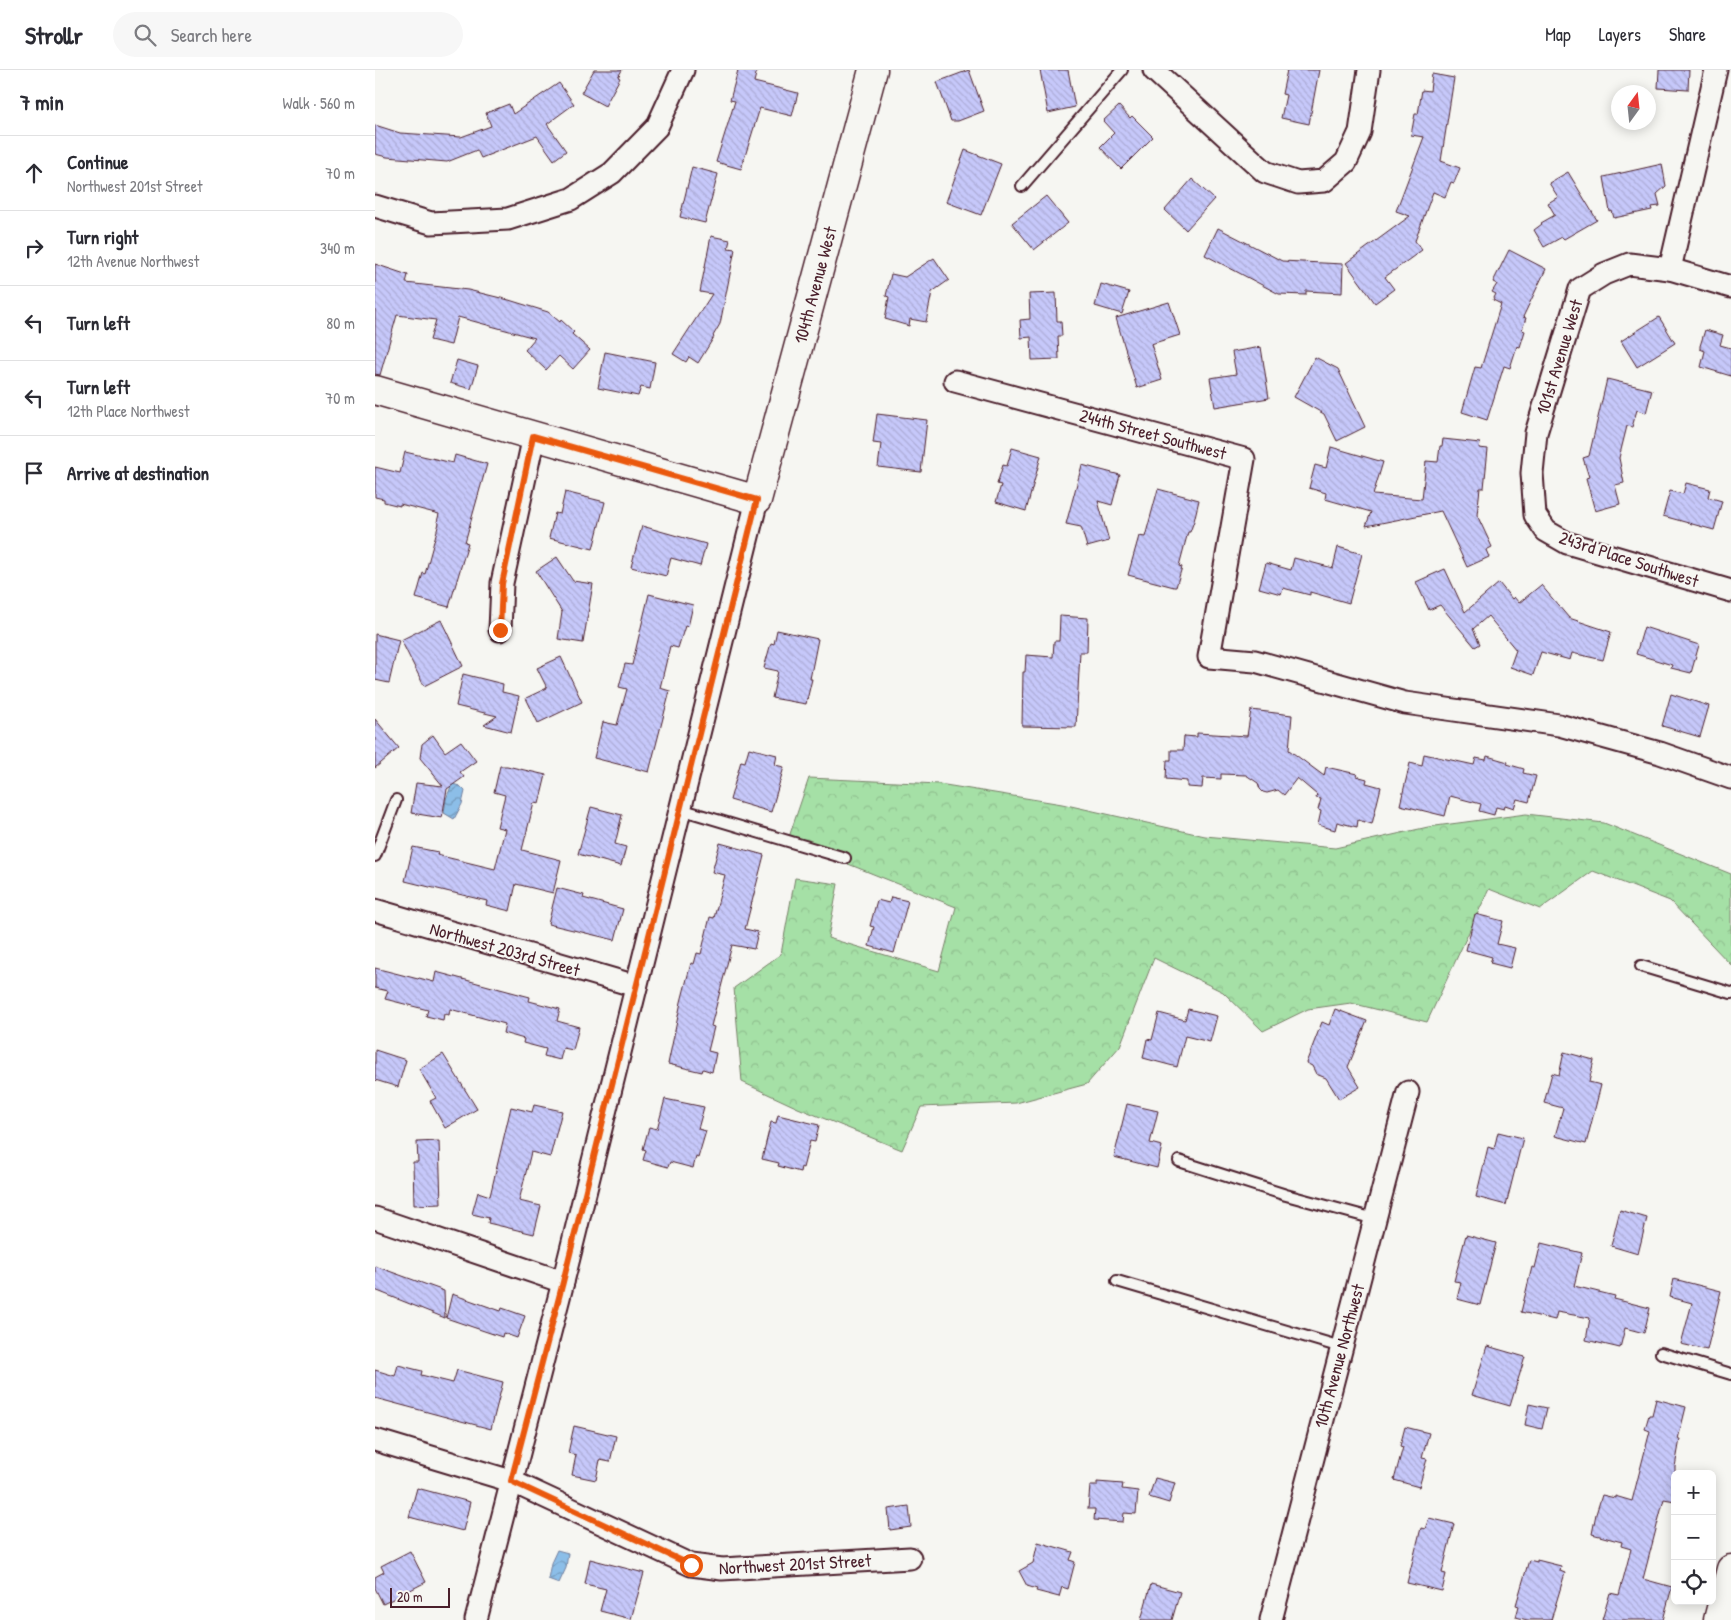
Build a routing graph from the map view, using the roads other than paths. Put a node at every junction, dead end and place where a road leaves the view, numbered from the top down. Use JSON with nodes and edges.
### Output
{"nodes":[{"id":1,"x":683,"y":70,"type":"edge"},
{"id":2,"x":873,"y":70,"type":"edge"},
{"id":3,"x":1122,"y":70,"type":"edge"},
{"id":4,"x":1154,"y":70,"type":"edge"},
{"id":5,"x":1369,"y":70,"type":"edge"},
{"id":6,"x":1716,"y":70,"type":"edge"},
{"id":7,"x":1022,"y":186,"type":"dead end"},
{"id":8,"x":375,"y":206,"type":"edge"},
{"id":9,"x":1670,"y":269,"type":"junction"},
{"id":10,"x":1731,"y":287,"type":"edge"},
{"id":11,"x":955,"y":380,"type":"dead end"},
{"id":12,"x":375,"y":390,"type":"edge"},
{"id":13,"x":533,"y":436,"type":"junction"},
{"id":14,"x":757,"y":500,"type":"junction"},
{"id":15,"x":1535,"y":515,"type":"joint"},
{"id":16,"x":1731,"y":591,"type":"edge"},
{"id":17,"x":500,"y":630,"type":"dead end"},
{"id":18,"x":1731,"y":778,"type":"edge"},
{"id":19,"x":396,"y":800,"type":"dead end"},
{"id":20,"x":680,"y":808,"type":"junction"},
{"id":21,"x":375,"y":856,"type":"edge"},
{"id":22,"x":845,"y":858,"type":"dead end"},
{"id":23,"x":375,"y":910,"type":"edge"},
{"id":24,"x":1641,"y":966,"type":"dead end"},
{"id":25,"x":636,"y":986,"type":"junction"},
{"id":26,"x":1731,"y":993,"type":"edge"},
{"id":27,"x":1409,"y":1092,"type":"dead end"},
{"id":28,"x":1179,"y":1161,"type":"dead end"},
{"id":29,"x":375,"y":1218,"type":"edge"},
{"id":30,"x":1375,"y":1220,"type":"junction"},
{"id":31,"x":1117,"y":1281,"type":"dead end"},
{"id":32,"x":563,"y":1282,"type":"junction"},
{"id":33,"x":1341,"y":1347,"type":"junction"},
{"id":34,"x":1661,"y":1353,"type":"dead end"},
{"id":35,"x":1731,"y":1374,"type":"edge"},
{"id":36,"x":375,"y":1440,"type":"edge"},
{"id":37,"x":511,"y":1481,"type":"junction"},
{"id":38,"x":910,"y":1558,"type":"dead end"},
{"id":39,"x":1731,"y":1569,"type":"edge"},
{"id":40,"x":1724,"y":1607,"type":"edge"},
{"id":41,"x":475,"y":1620,"type":"edge"},
{"id":42,"x":1271,"y":1620,"type":"edge"}],
"edges":[{"from":1,"to":8,"type":"street"},
{"from":2,"to":14,"type":"street","name":"104th Avenue West"},
{"from":3,"to":7,"type":"lane"},
{"from":4,"to":5,"type":"street"},
{"from":6,"to":9,"type":"street"},
{"from":9,"to":10,"type":"street","name":"101st Avenue West"},
{"from":9,"to":15,"type":"street","name":"101st Avenue West"},
{"from":11,"to":18,"type":"street","name":"244th Street Southwest"},
{"from":12,"to":13,"type":"street"},
{"from":13,"to":14,"type":"street"},
{"from":13,"to":17,"type":"street"},
{"from":14,"to":20,"type":"street"},
{"from":15,"to":16,"type":"street","name":"243rd Place Southwest"},
{"from":19,"to":21,"type":"lane"},
{"from":20,"to":22,"type":"lane"},
{"from":20,"to":25,"type":"street"},
{"from":23,"to":25,"type":"street","name":"Northwest 203rd Street"},
{"from":24,"to":26,"type":"lane"},
{"from":25,"to":32,"type":"street"},
{"from":27,"to":30,"type":"street","name":"10th Avenue Northwest"},
{"from":28,"to":30,"type":"lane"},
{"from":29,"to":32,"type":"street"},
{"from":30,"to":33,"type":"street","name":"10th Avenue Northwest"},
{"from":31,"to":33,"type":"lane"},
{"from":32,"to":37,"type":"street"},
{"from":33,"to":42,"type":"street","name":"10th Avenue Northwest"},
{"from":34,"to":35,"type":"lane"},
{"from":36,"to":37,"type":"street","name":"Northwest 201st Street"},
{"from":37,"to":38,"type":"street","name":"Northwest 201st Street"},
{"from":37,"to":41,"type":"street"},
{"from":39,"to":40,"type":"street"}]}
